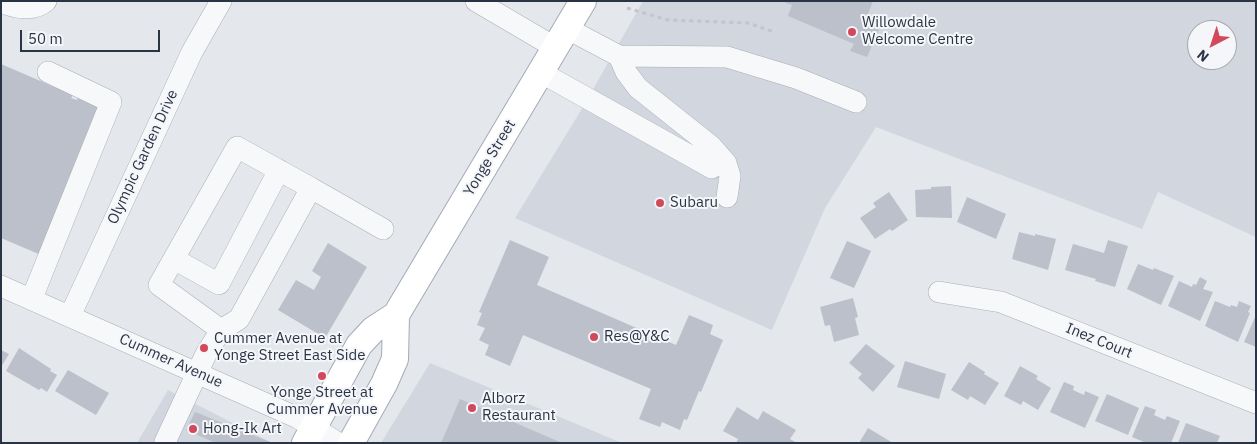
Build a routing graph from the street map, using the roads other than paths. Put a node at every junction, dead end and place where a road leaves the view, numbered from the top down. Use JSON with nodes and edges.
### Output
{"nodes":[{"id":1,"x":46,"y":1,"type":"edge"},
{"id":2,"x":221,"y":1,"type":"edge"},
{"id":3,"x":476,"y":1,"type":"edge"},
{"id":4,"x":583,"y":1,"type":"edge"},
{"id":5,"x":1,"y":2,"type":"edge"},
{"id":6,"x":562,"y":38,"type":"junction"},
{"id":7,"x":619,"y":56,"type":"junction"},
{"id":8,"x":48,"y":72,"type":"dead end"},
{"id":9,"x":542,"y":73,"type":"junction"},
{"id":10,"x":856,"y":102,"type":"dead end"},
{"id":11,"x":712,"y":168,"type":"dead end"},
{"id":12,"x":279,"y":170,"type":"junction"},
{"id":13,"x":311,"y":188,"type":"junction"},
{"id":14,"x":727,"y":197,"type":"dead end"},
{"id":15,"x":383,"y":229,"type":"dead end"},
{"id":16,"x":174,"y":259,"type":"junction"},
{"id":17,"x":1,"y":286,"type":"edge"},
{"id":18,"x":939,"y":292,"type":"dead end"},
{"id":19,"x":32,"y":298,"type":"junction"},
{"id":20,"x":396,"y":315,"type":"junction"},
{"id":21,"x":70,"y":316,"type":"junction"},
{"id":22,"x":221,"y":330,"type":"junction"},
{"id":23,"x":196,"y":373,"type":"junction"},
{"id":24,"x":1256,"y":403,"type":"edge"},
{"id":25,"x":309,"y":435,"type":"edge"},
{"id":26,"x":167,"y":443,"type":"edge"},
{"id":27,"x":338,"y":443,"type":"edge"},
{"id":28,"x":351,"y":443,"type":"edge"}],
"edges":[{"from":1,"to":5,"type":"street"},
{"from":2,"to":21,"type":"street","name":"Olympic Garden Drive"},
{"from":3,"to":6,"type":"street"},
{"from":4,"to":6,"type":"main road","name":"Yonge Street"},
{"from":6,"to":7,"type":"street"},
{"from":6,"to":9,"type":"main road","name":"Yonge Street"},
{"from":7,"to":10,"type":"street"},
{"from":7,"to":14,"type":"street"},
{"from":8,"to":19,"type":"street"},
{"from":9,"to":11,"type":"street"},
{"from":9,"to":20,"type":"main road","name":"Yonge Street"},
{"from":12,"to":13,"type":"street"},
{"from":12,"to":16,"type":"street"},
{"from":12,"to":16,"type":"street"},
{"from":13,"to":15,"type":"street"},
{"from":13,"to":22,"type":"street"},
{"from":16,"to":22,"type":"street"},
{"from":17,"to":19,"type":"street","name":"Cummer Avenue"},
{"from":18,"to":24,"type":"street","name":"Inez Court"},
{"from":19,"to":21,"type":"street","name":"Cummer Avenue"},
{"from":20,"to":25,"type":"main road","name":"Yonge Street"},
{"from":20,"to":28,"type":"main road","name":"Yonge Street"},
{"from":21,"to":23,"type":"street","name":"Cummer Avenue"},
{"from":22,"to":23,"type":"street"},
{"from":23,"to":25,"type":"street","name":"Cummer Avenue"},
{"from":23,"to":26,"type":"street"},
{"from":25,"to":27,"type":"street","name":"Cummer Avenue"}]}
